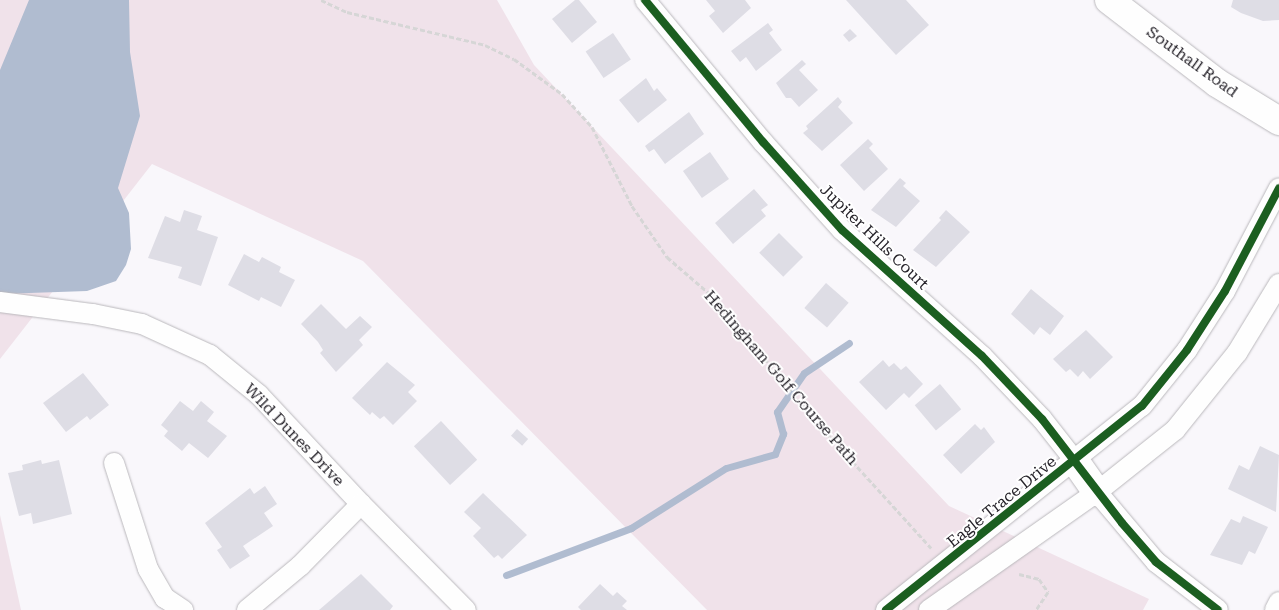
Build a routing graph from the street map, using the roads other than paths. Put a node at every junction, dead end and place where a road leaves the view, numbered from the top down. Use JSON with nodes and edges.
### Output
{"nodes":[{"id":1,"x":645,"y":0,"type":"edge"},
{"id":2,"x":1109,"y":0,"type":"edge"},
{"id":3,"x":1279,"y":120,"type":"edge"},
{"id":4,"x":1279,"y":188,"type":"edge"},
{"id":5,"x":1279,"y":284,"type":"edge"},
{"id":6,"x":0,"y":302,"type":"edge"},
{"id":7,"x":1075,"y":461,"type":"junction"},
{"id":8,"x":114,"y":462,"type":"dead end"},
{"id":9,"x":1097,"y":492,"type":"junction"},
{"id":10,"x":361,"y":504,"type":"junction"},
{"id":11,"x":1279,"y":602,"type":"edge"},
{"id":12,"x":179,"y":609,"type":"edge"},
{"id":13,"x":247,"y":610,"type":"edge"},
{"id":14,"x":466,"y":610,"type":"edge"},
{"id":15,"x":886,"y":610,"type":"edge"},
{"id":16,"x":929,"y":610,"type":"edge"},
{"id":17,"x":1218,"y":610,"type":"edge"},
{"id":18,"x":1275,"y":610,"type":"edge"}],
"edges":[{"from":1,"to":7,"type":"street","name":"Jupiter Hills Court"},
{"from":2,"to":3,"type":"street","name":"Southall Road"},
{"from":4,"to":7,"type":"street","name":"Eagle Trace Drive"},
{"from":5,"to":9,"type":"street"},
{"from":6,"to":10,"type":"street","name":"Wild Dunes Drive"},
{"from":7,"to":9,"type":"street"},
{"from":7,"to":15,"type":"street","name":"Eagle Trace Drive"},
{"from":8,"to":12,"type":"street"},
{"from":9,"to":16,"type":"street"},
{"from":9,"to":17,"type":"street"},
{"from":10,"to":13,"type":"street"},
{"from":10,"to":14,"type":"street","name":"Wild Dunes Drive"},
{"from":11,"to":18,"type":"street"}]}
